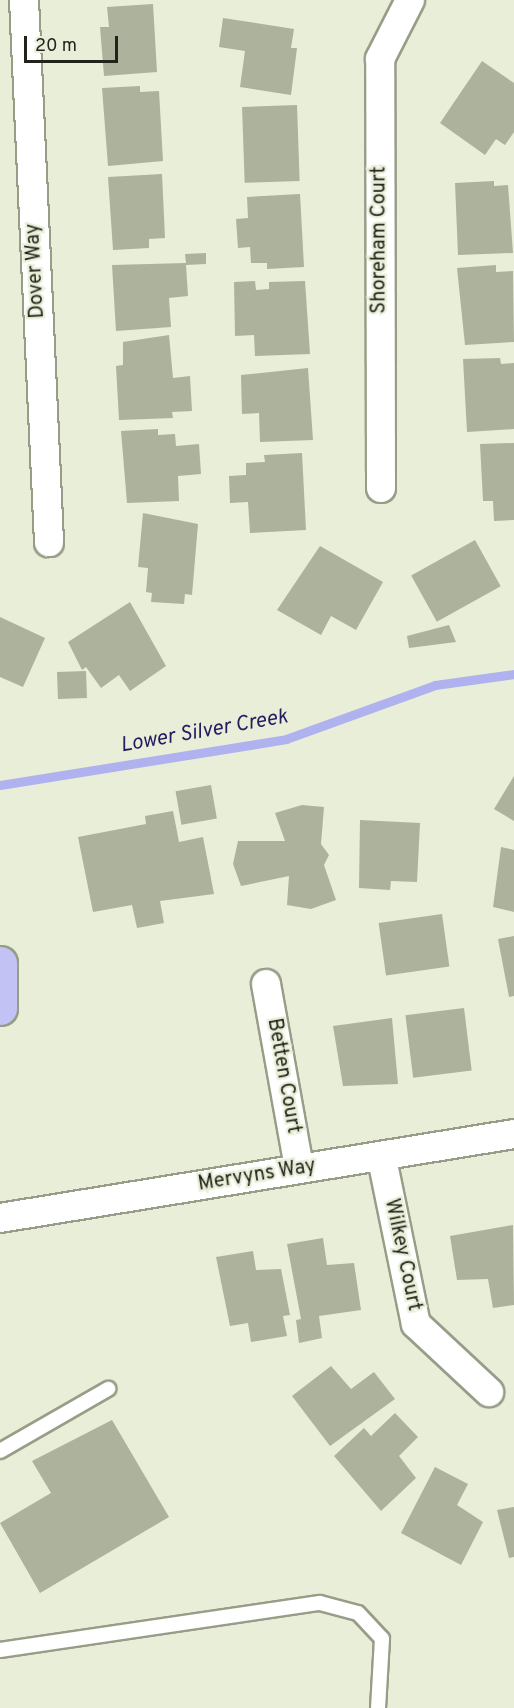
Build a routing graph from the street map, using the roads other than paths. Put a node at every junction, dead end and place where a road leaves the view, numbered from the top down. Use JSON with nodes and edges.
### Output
{"nodes":[{"id":1,"x":24,"y":0,"type":"edge"},
{"id":2,"x":410,"y":0,"type":"edge"},
{"id":3,"x":381,"y":488,"type":"dead end"},
{"id":4,"x":49,"y":542,"type":"dead end"},
{"id":5,"x":0,"y":963,"type":"edge"},
{"id":6,"x":266,"y":984,"type":"dead end"},
{"id":7,"x":0,"y":1008,"type":"edge"},
{"id":8,"x":514,"y":1134,"type":"edge"},
{"id":9,"x":382,"y":1159,"type":"junction"},
{"id":10,"x":299,"y":1168,"type":"junction"},
{"id":11,"x":0,"y":1218,"type":"edge"},
{"id":12,"x":108,"y":1389,"type":"dead end"},
{"id":13,"x":489,"y":1392,"type":"dead end"},
{"id":14,"x":0,"y":1451,"type":"edge"},
{"id":15,"x":0,"y":1650,"type":"edge"},
{"id":16,"x":378,"y":1708,"type":"edge"}],
"edges":[{"from":1,"to":4,"type":"street","name":"Dover Way"},
{"from":2,"to":3,"type":"street","name":"Shoreham Court"},
{"from":5,"to":7,"type":"highway"},
{"from":6,"to":10,"type":"street","name":"Betten Court"},
{"from":8,"to":9,"type":"street","name":"Mervyns Way"},
{"from":9,"to":10,"type":"street","name":"Mervyns Way"},
{"from":9,"to":13,"type":"street","name":"Wilkey Court"},
{"from":10,"to":11,"type":"street","name":"Mervyns Way"},
{"from":12,"to":14,"type":"lane"},
{"from":15,"to":16,"type":"lane"}]}
